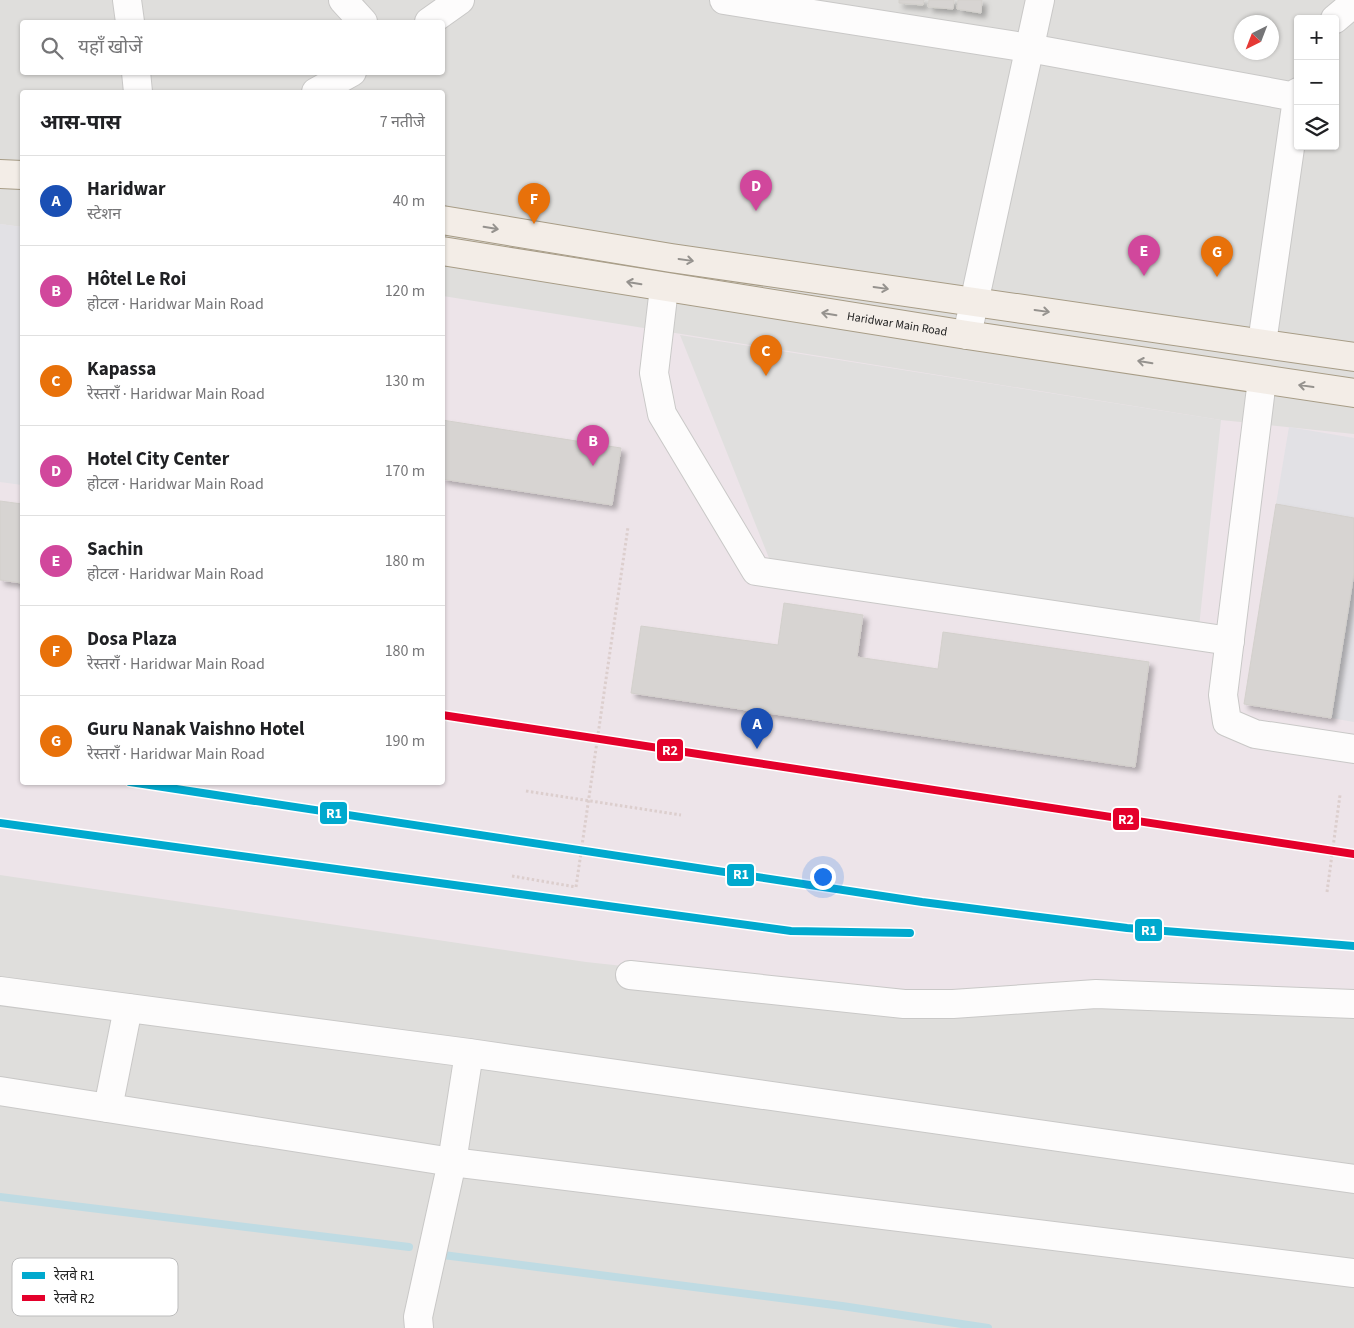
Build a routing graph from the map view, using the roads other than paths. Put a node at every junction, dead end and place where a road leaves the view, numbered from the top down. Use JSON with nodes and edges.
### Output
{"nodes":[{"id":1,"x":127,"y":0,"type":"edge"},
{"id":2,"x":343,"y":0,"type":"edge"},
{"id":3,"x":460,"y":0,"type":"edge"},
{"id":4,"x":724,"y":0,"type":"edge"},
{"id":5,"x":1040,"y":0,"type":"edge"},
{"id":6,"x":1354,"y":2,"type":"edge"},
{"id":7,"x":1339,"y":15,"type":"edge"},
{"id":8,"x":130,"y":20,"type":"edge"},
{"id":9,"x":361,"y":20,"type":"edge"},
{"id":10,"x":432,"y":20,"type":"edge"},
{"id":11,"x":1030,"y":48,"type":"junction"},
{"id":12,"x":136,"y":75,"type":"edge"},
{"id":13,"x":347,"y":75,"type":"edge"},
{"id":14,"x":138,"y":90,"type":"edge"},
{"id":15,"x":320,"y":90,"type":"edge"},
{"id":16,"x":1294,"y":93,"type":"edge"},
{"id":17,"x":1295,"y":105,"type":"edge"},
{"id":18,"x":0,"y":174,"type":"edge"},
{"id":19,"x":20,"y":175,"type":"edge"},
{"id":20,"x":445,"y":220,"type":"edge"},
{"id":21,"x":445,"y":252,"type":"edge"},
{"id":22,"x":664,"y":288,"type":"junction"},
{"id":23,"x":974,"y":302,"type":"junction"},
{"id":24,"x":967,"y":336,"type":"junction"},
{"id":25,"x":1262,"y":344,"type":"junction"},
{"id":26,"x":1354,"y":357,"type":"edge"},
{"id":27,"x":1262,"y":380,"type":"junction"},
{"id":28,"x":1354,"y":394,"type":"edge"},
{"id":29,"x":1230,"y":641,"type":"junction"},
{"id":30,"x":1354,"y":749,"type":"edge"},
{"id":31,"x":630,"y":975,"type":"dead end"},
{"id":32,"x":0,"y":991,"type":"edge"},
{"id":33,"x":1354,"y":1004,"type":"edge"},
{"id":34,"x":128,"y":1008,"type":"junction"},
{"id":35,"x":469,"y":1053,"type":"junction"},
{"id":36,"x":0,"y":1091,"type":"edge"},
{"id":37,"x":108,"y":1108,"type":"junction"},
{"id":38,"x":452,"y":1162,"type":"junction"},
{"id":39,"x":1354,"y":1179,"type":"edge"},
{"id":40,"x":1354,"y":1274,"type":"edge"},
{"id":41,"x":419,"y":1328,"type":"edge"}],
"edges":[{"from":1,"to":8,"type":"street"},
{"from":2,"to":9,"type":"street"},
{"from":3,"to":10,"type":"street"},
{"from":4,"to":11,"type":"street"},
{"from":5,"to":11,"type":"street"},
{"from":6,"to":7,"type":"street"},
{"from":11,"to":16,"type":"street"},
{"from":11,"to":23,"type":"street"},
{"from":12,"to":14,"type":"street"},
{"from":13,"to":15,"type":"street"},
{"from":17,"to":25,"type":"street"},
{"from":18,"to":19,"type":"main road"},
{"from":20,"to":23,"type":"main road","one_way":true},
{"from":22,"to":21,"type":"main road","name":"Haridwar Main Road","one_way":true},
{"from":24,"to":22,"type":"main road","name":"Haridwar Main Road","one_way":true},
{"from":22,"to":29,"type":"street"},
{"from":23,"to":24,"type":"street"},
{"from":23,"to":25,"type":"main road","one_way":true},
{"from":27,"to":24,"type":"main road","name":"Haridwar Main Road","one_way":true},
{"from":25,"to":26,"type":"main road"},
{"from":28,"to":27,"type":"main road","name":"Haridwar Main Road","one_way":true},
{"from":27,"to":29,"type":"street"},
{"from":29,"to":30,"type":"street"},
{"from":31,"to":33,"type":"street"},
{"from":32,"to":34,"type":"street"},
{"from":34,"to":35,"type":"street"},
{"from":34,"to":37,"type":"street"},
{"from":35,"to":38,"type":"street"},
{"from":35,"to":39,"type":"street"},
{"from":36,"to":37,"type":"street"},
{"from":37,"to":38,"type":"street"},
{"from":38,"to":40,"type":"street"},
{"from":38,"to":41,"type":"street"}]}
